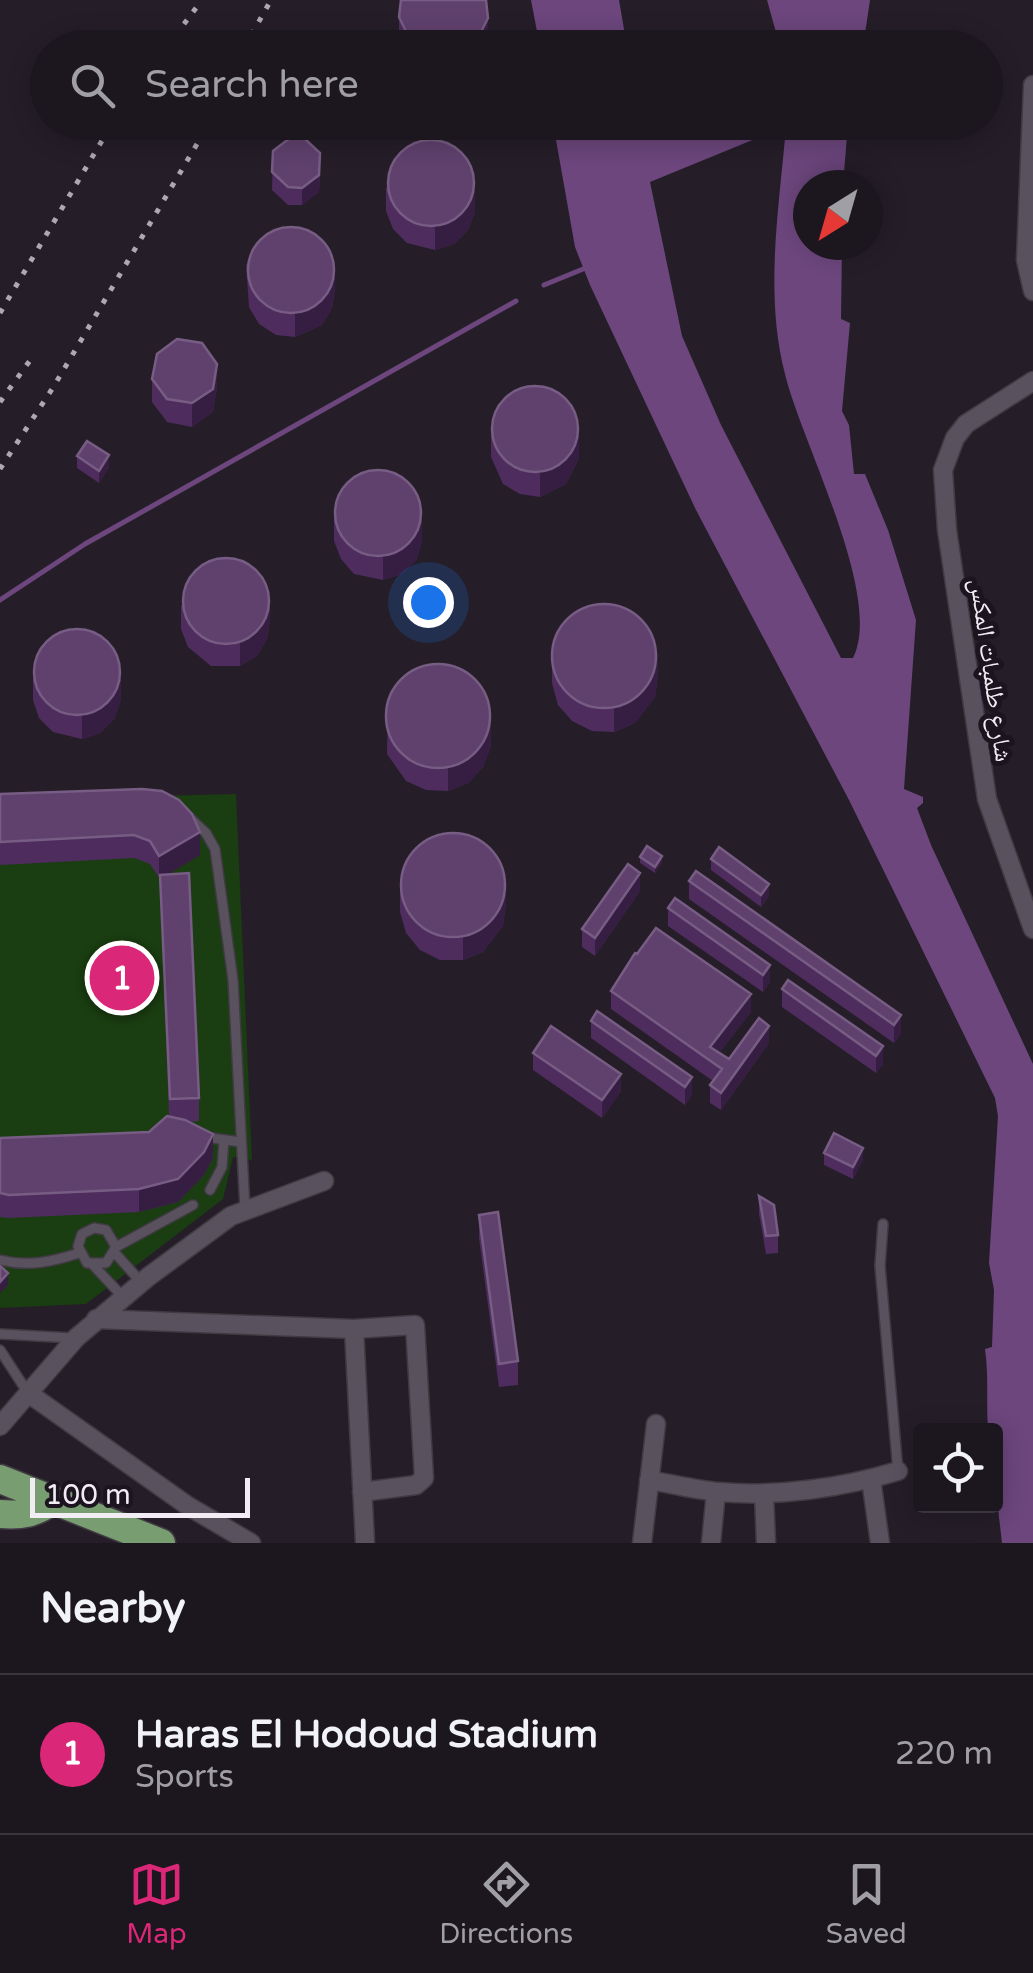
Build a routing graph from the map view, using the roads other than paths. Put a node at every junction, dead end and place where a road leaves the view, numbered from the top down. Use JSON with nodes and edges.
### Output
{"nodes":[{"id":1,"x":1033,"y":85,"type":"edge"},
{"id":2,"x":1033,"y":291,"type":"edge"},
{"id":3,"x":1033,"y":381,"type":"edge"},
{"id":4,"x":179,"y":810,"type":"edge"},
{"id":5,"x":1033,"y":929,"type":"edge"},
{"id":6,"x":189,"y":1135,"type":"edge"},
{"id":7,"x":224,"y":1140,"type":"junction"},
{"id":8,"x":241,"y":1142,"type":"junction"},
{"id":9,"x":324,"y":1181,"type":"dead end"},
{"id":10,"x":210,"y":1190,"type":"dead end"},
{"id":11,"x":193,"y":1205,"type":"dead end"},
{"id":12,"x":244,"y":1209,"type":"junction"},
{"id":13,"x":884,"y":1224,"type":"dead end"},
{"id":14,"x":115,"y":1250,"type":"junction"},
{"id":15,"x":79,"y":1253,"type":"junction"},
{"id":16,"x":0,"y":1260,"type":"edge"},
{"id":17,"x":93,"y":1265,"type":"junction"},
{"id":18,"x":141,"y":1282,"type":"junction"},
{"id":19,"x":122,"y":1297,"type":"junction"},
{"id":20,"x":96,"y":1319,"type":"junction"},
{"id":21,"x":354,"y":1329,"type":"junction"},
{"id":22,"x":0,"y":1334,"type":"edge"},
{"id":23,"x":76,"y":1338,"type":"junction"},
{"id":24,"x":0,"y":1350,"type":"edge"},
{"id":25,"x":28,"y":1393,"type":"junction"},
{"id":26,"x":656,"y":1424,"type":"dead end"},
{"id":27,"x":0,"y":1426,"type":"edge"},
{"id":28,"x":898,"y":1471,"type":"joint"},
{"id":29,"x":0,"y":1479,"type":"edge"},
{"id":30,"x":871,"y":1479,"type":"junction"},
{"id":31,"x":649,"y":1480,"type":"junction"},
{"id":32,"x":362,"y":1492,"type":"junction"},
{"id":33,"x":716,"y":1492,"type":"junction"},
{"id":34,"x":764,"y":1494,"type":"junction"},
{"id":35,"x":53,"y":1500,"type":"junction"},
{"id":36,"x":0,"y":1514,"type":"edge"},
{"id":37,"x":365,"y":1542,"type":"edge"},
{"id":38,"x":880,"y":1542,"type":"edge"},
{"id":39,"x":161,"y":1543,"type":"edge"},
{"id":40,"x":250,"y":1543,"type":"edge"},
{"id":41,"x":642,"y":1543,"type":"edge"},
{"id":42,"x":711,"y":1543,"type":"edge"},
{"id":43,"x":766,"y":1543,"type":"edge"},
{"id":44,"x":872,"y":1543,"type":"edge"}],
"edges":[{"from":1,"to":2,"type":"street"},
{"from":3,"to":5,"type":"street","name":"شارع طلمبات المكس"},
{"from":4,"to":8,"type":"lane"},
{"from":6,"to":7,"type":"lane"},
{"from":7,"to":8,"type":"lane"},
{"from":7,"to":10,"type":"lane"},
{"from":8,"to":12,"type":"lane"},
{"from":9,"to":12,"type":"street"},
{"from":11,"to":14,"type":"lane"},
{"from":12,"to":18,"type":"street"},
{"from":13,"to":28,"type":"lane"},
{"from":14,"to":15,"type":"lane"},
{"from":14,"to":17,"type":"lane"},
{"from":14,"to":18,"type":"lane"},
{"from":15,"to":16,"type":"lane"},
{"from":15,"to":17,"type":"lane"},
{"from":17,"to":19,"type":"lane"},
{"from":18,"to":19,"type":"street"},
{"from":19,"to":20,"type":"street"},
{"from":20,"to":21,"type":"street"},
{"from":20,"to":23,"type":"street"},
{"from":21,"to":32,"type":"street"},
{"from":21,"to":32,"type":"street"},
{"from":22,"to":23,"type":"lane"},
{"from":23,"to":25,"type":"street"},
{"from":24,"to":25,"type":"lane"},
{"from":25,"to":27,"type":"street"},
{"from":25,"to":40,"type":"street"},
{"from":26,"to":31,"type":"street"},
{"from":28,"to":30,"type":"street"},
{"from":29,"to":35,"type":"main road"},
{"from":30,"to":34,"type":"street"},
{"from":30,"to":38,"type":"street"},
{"from":31,"to":33,"type":"street"},
{"from":31,"to":41,"type":"street"},
{"from":32,"to":37,"type":"street"},
{"from":33,"to":34,"type":"street"},
{"from":33,"to":42,"type":"street"},
{"from":34,"to":43,"type":"street"},
{"from":35,"to":36,"type":"main road"},
{"from":35,"to":39,"type":"main road"},
{"from":38,"to":44,"type":"street"}]}
